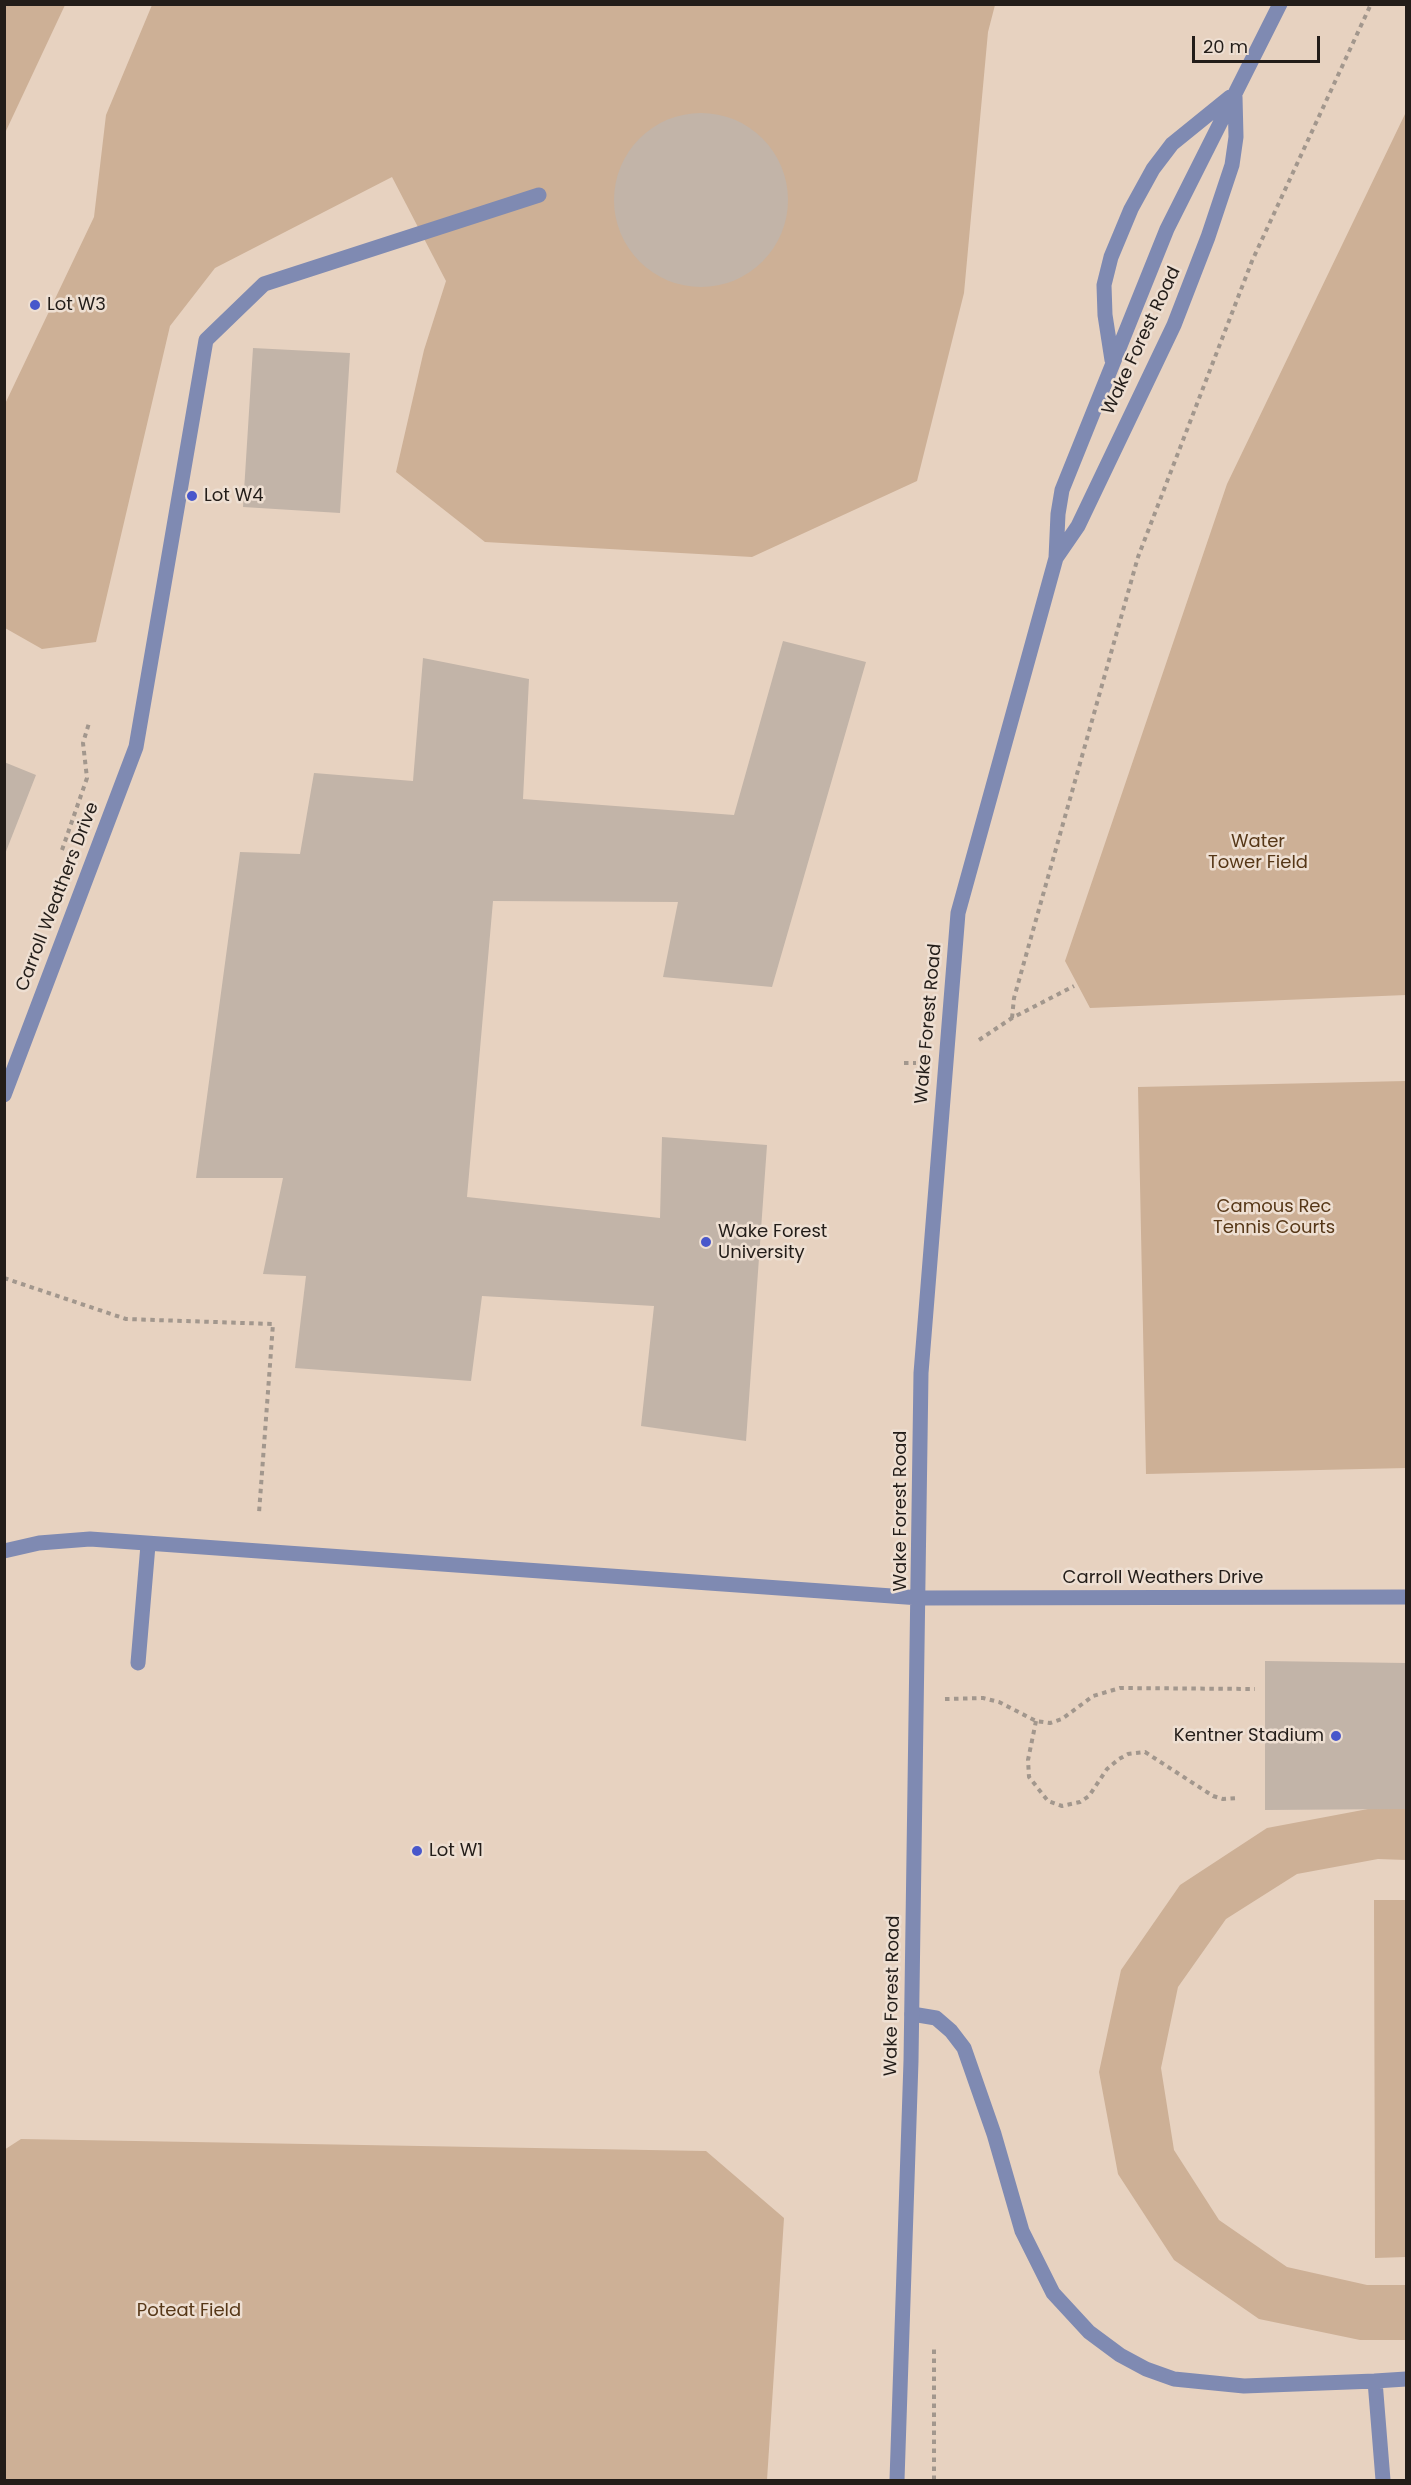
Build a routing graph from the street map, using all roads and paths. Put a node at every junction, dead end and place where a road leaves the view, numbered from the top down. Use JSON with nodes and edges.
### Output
{"nodes":[{"id":1,"x":1280,"y":4,"type":"edge"},
{"id":2,"x":1371,"y":4,"type":"edge"},
{"id":3,"x":1235,"y":93,"type":"junction"},
{"id":4,"x":539,"y":195,"type":"dead end"},
{"id":5,"x":1112,"y":360,"type":"junction"},
{"id":6,"x":1056,"y":558,"type":"junction"},
{"id":7,"x":89,"y":723,"type":"dead end"},
{"id":8,"x":60,"y":857,"type":"dead end"},
{"id":9,"x":1074,"y":986,"type":"dead end"},
{"id":10,"x":1012,"y":1018,"type":"junction"},
{"id":11,"x":904,"y":1063,"type":"dead end"},
{"id":12,"x":945,"y":1063,"type":"junction"},
{"id":13,"x":4,"y":1095,"type":"edge"},
{"id":14,"x":4,"y":1278,"type":"edge"},
{"id":15,"x":259,"y":1513,"type":"dead end"},
{"id":16,"x":148,"y":1545,"type":"junction"},
{"id":17,"x":4,"y":1551,"type":"edge"},
{"id":18,"x":920,"y":1598,"type":"junction"},
{"id":19,"x":1407,"y":1598,"type":"edge"},
{"id":20,"x":138,"y":1663,"type":"dead end"},
{"id":21,"x":1255,"y":1689,"type":"dead end"},
{"id":22,"x":935,"y":1699,"type":"dead end"},
{"id":23,"x":1036,"y":1721,"type":"junction"},
{"id":24,"x":1237,"y":1798,"type":"dead end"},
{"id":25,"x":912,"y":2014,"type":"junction"},
{"id":26,"x":1407,"y":2379,"type":"edge"},
{"id":27,"x":1375,"y":2381,"type":"junction"},
{"id":28,"x":896,"y":2480,"type":"edge"},
{"id":29,"x":1383,"y":2481,"type":"edge"}],
"edges":[{"from":1,"to":3,"type":"street","name":"Wake Forest Road"},
{"from":2,"to":10,"type":"path"},
{"from":3,"to":5,"type":"street","name":"Wake Forest Road"},
{"from":3,"to":5,"type":"street","name":"Wake Forest Road"},
{"from":3,"to":6,"type":"street","name":"Wake Forest Road"},
{"from":4,"to":13,"type":"street","name":"Carroll Weathers Drive"},
{"from":5,"to":6,"type":"street","name":"Wake Forest Road"},
{"from":6,"to":12,"type":"street","name":"Wake Forest Road"},
{"from":7,"to":8,"type":"path"},
{"from":9,"to":10,"type":"path"},
{"from":10,"to":12,"type":"path"},
{"from":11,"to":12,"type":"path"},
{"from":12,"to":18,"type":"street","name":"Wake Forest Road"},
{"from":14,"to":15,"type":"path"},
{"from":16,"to":17,"type":"street","name":"Carroll Weathers Drive"},
{"from":16,"to":18,"type":"street","name":"Carroll Weathers Drive"},
{"from":16,"to":20,"type":"street"},
{"from":18,"to":19,"type":"street","name":"Carroll Weathers Drive"},
{"from":18,"to":25,"type":"street","name":"Wake Forest Road"},
{"from":21,"to":23,"type":"path"},
{"from":22,"to":23,"type":"path"},
{"from":23,"to":24,"type":"path"},
{"from":25,"to":27,"type":"street"},
{"from":25,"to":28,"type":"street","name":"Wake Forest Road"},
{"from":26,"to":27,"type":"street"},
{"from":27,"to":29,"type":"street"}]}
